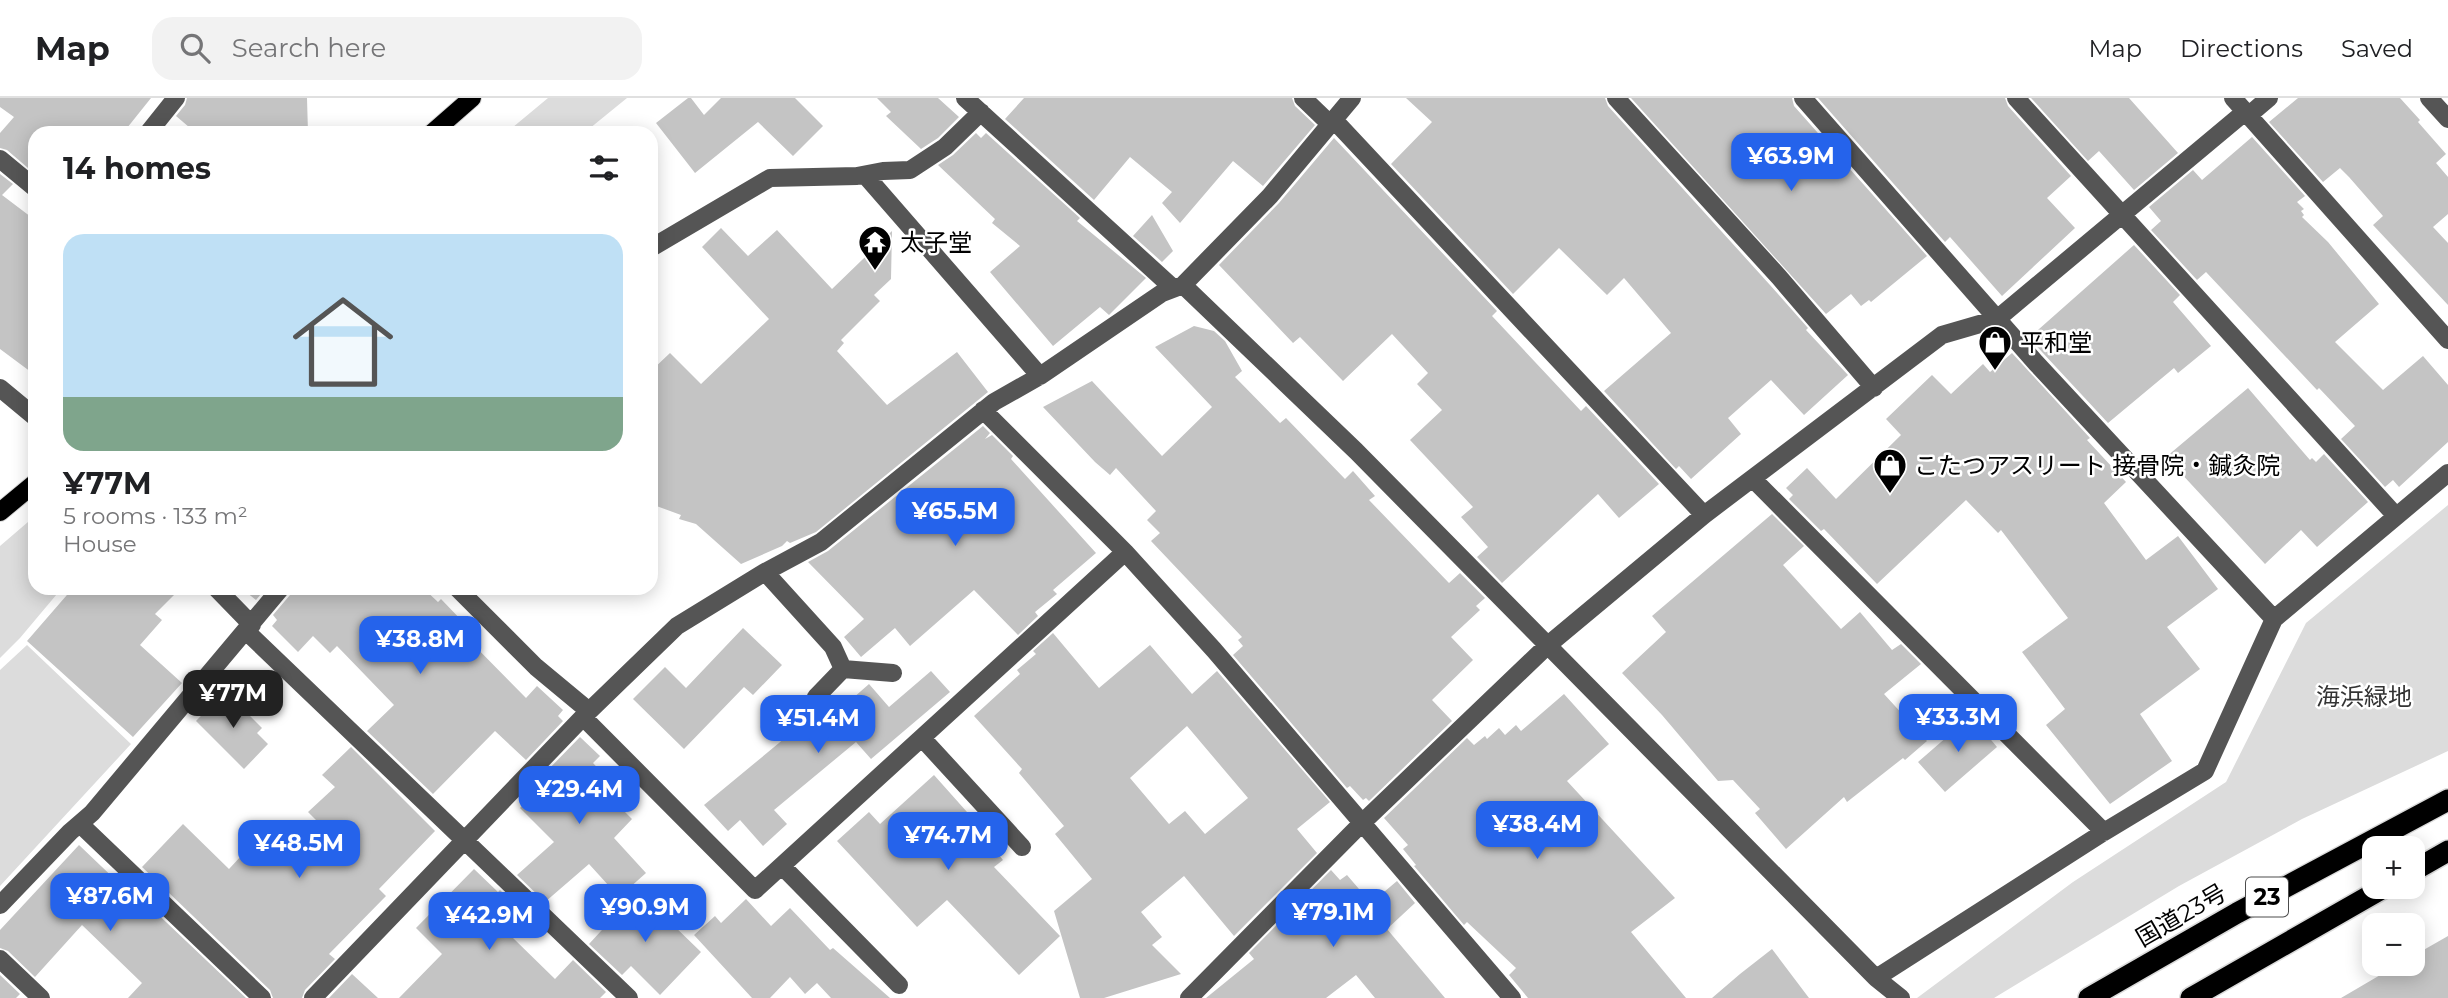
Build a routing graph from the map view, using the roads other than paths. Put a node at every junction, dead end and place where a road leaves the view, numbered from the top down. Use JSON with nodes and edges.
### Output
{"nodes":[{"id":1,"x":176,"y":98,"type":"edge"},
{"id":2,"x":472,"y":98,"type":"edge"},
{"id":3,"x":1303,"y":98,"type":"edge"},
{"id":4,"x":1352,"y":98,"type":"edge"},
{"id":5,"x":1616,"y":98,"type":"edge"},
{"id":6,"x":1803,"y":98,"type":"edge"},
{"id":7,"x":2016,"y":98,"type":"edge"},
{"id":8,"x":2269,"y":98,"type":"edge"},
{"id":9,"x":2430,"y":98,"type":"edge"},
{"id":10,"x":978,"y":104,"type":"edge"},
{"id":11,"x":2243,"y":108,"type":"edge"},
{"id":12,"x":2448,"y":119,"type":"edge"},
{"id":13,"x":1332,"y":122,"type":"junction"},
{"id":14,"x":154,"y":126,"type":"edge"},
{"id":15,"x":440,"y":126,"type":"edge"},
{"id":16,"x":0,"y":159,"type":"edge"},
{"id":17,"x":865,"y":175,"type":"junction"},
{"id":18,"x":28,"y":182,"type":"edge"},
{"id":19,"x":2124,"y":214,"type":"junction"},
{"id":20,"x":658,"y":244,"type":"edge"},
{"id":21,"x":1179,"y":286,"type":"junction"},
{"id":22,"x":1997,"y":319,"type":"junction"},
{"id":23,"x":2448,"y":340,"type":"edge"},
{"id":24,"x":1040,"y":376,"type":"junction"},
{"id":25,"x":0,"y":388,"type":"edge"},
{"id":26,"x":1874,"y":388,"type":"junction"},
{"id":27,"x":983,"y":410,"type":"junction"},
{"id":28,"x":28,"y":411,"type":"edge"},
{"id":29,"x":2448,"y":473,"type":"edge"},
{"id":30,"x":1754,"y":480,"type":"junction"},
{"id":31,"x":28,"y":489,"type":"edge"},
{"id":32,"x":0,"y":512,"type":"edge"},
{"id":33,"x":1704,"y":515,"type":"junction"},
{"id":34,"x":2396,"y":516,"type":"junction"},
{"id":35,"x":1125,"y":552,"type":"junction"},
{"id":36,"x":765,"y":572,"type":"junction"},
{"id":37,"x":222,"y":595,"type":"edge"},
{"id":38,"x":275,"y":595,"type":"edge"},
{"id":39,"x":464,"y":595,"type":"edge"},
{"id":40,"x":2274,"y":619,"type":"junction"},
{"id":41,"x":249,"y":628,"type":"junction"},
{"id":42,"x":1548,"y":645,"type":"junction"},
{"id":43,"x":843,"y":670,"type":"junction"},
{"id":44,"x":893,"y":673,"type":"dead end"},
{"id":45,"x":816,"y":697,"type":"dead end"},
{"id":46,"x":586,"y":714,"type":"junction"},
{"id":47,"x":922,"y":738,"type":"junction"},
{"id":48,"x":2448,"y":800,"type":"edge"},
{"id":49,"x":1363,"y":822,"type":"junction"},
{"id":50,"x":80,"y":824,"type":"junction"},
{"id":51,"x":2104,"y":832,"type":"junction"},
{"id":52,"x":463,"y":840,"type":"junction"},
{"id":53,"x":1022,"y":847,"type":"dead end"},
{"id":54,"x":2448,"y":851,"type":"edge"},
{"id":55,"x":2425,"y":864,"type":"edge"},
{"id":56,"x":782,"y":866,"type":"junction"},
{"id":57,"x":2364,"y":899,"type":"edge"},
{"id":58,"x":0,"y":905,"type":"edge"},
{"id":59,"x":0,"y":959,"type":"edge"},
{"id":60,"x":1876,"y":978,"type":"junction"},
{"id":61,"x":899,"y":985,"type":"dead end"},
{"id":62,"x":1895,"y":996,"type":"edge"},
{"id":63,"x":41,"y":998,"type":"edge"},
{"id":64,"x":262,"y":998,"type":"edge"},
{"id":65,"x":313,"y":998,"type":"edge"},
{"id":66,"x":629,"y":998,"type":"edge"},
{"id":67,"x":1189,"y":998,"type":"edge"},
{"id":68,"x":1512,"y":998,"type":"edge"},
{"id":69,"x":2089,"y":998,"type":"edge"},
{"id":70,"x":2191,"y":998,"type":"edge"}],
"edges":[{"from":1,"to":14,"type":"street"},
{"from":2,"to":15,"type":"main road"},
{"from":3,"to":13,"type":"street"},
{"from":4,"to":13,"type":"street"},
{"from":5,"to":26,"type":"street"},
{"from":6,"to":22,"type":"street"},
{"from":7,"to":19,"type":"street"},
{"from":8,"to":11,"type":"street"},
{"from":9,"to":12,"type":"street"},
{"from":10,"to":17,"type":"street"},
{"from":10,"to":21,"type":"street"},
{"from":11,"to":19,"type":"street"},
{"from":11,"to":23,"type":"street"},
{"from":13,"to":21,"type":"street"},
{"from":13,"to":33,"type":"street"},
{"from":16,"to":18,"type":"street"},
{"from":17,"to":20,"type":"street"},
{"from":17,"to":24,"type":"street"},
{"from":19,"to":22,"type":"street"},
{"from":19,"to":34,"type":"street"},
{"from":21,"to":24,"type":"street"},
{"from":21,"to":42,"type":"street"},
{"from":22,"to":26,"type":"street"},
{"from":22,"to":40,"type":"street"},
{"from":24,"to":27,"type":"street"},
{"from":25,"to":28,"type":"street"},
{"from":26,"to":30,"type":"street"},
{"from":27,"to":35,"type":"street"},
{"from":27,"to":36,"type":"street"},
{"from":29,"to":34,"type":"street"},
{"from":30,"to":33,"type":"street"},
{"from":30,"to":51,"type":"street"},
{"from":31,"to":32,"type":"main road"},
{"from":33,"to":42,"type":"street"},
{"from":34,"to":40,"type":"street"},
{"from":35,"to":47,"type":"street"},
{"from":35,"to":49,"type":"street"},
{"from":36,"to":43,"type":"street"},
{"from":36,"to":46,"type":"street"},
{"from":37,"to":41,"type":"street"},
{"from":38,"to":41,"type":"street"},
{"from":39,"to":46,"type":"street"},
{"from":40,"to":51,"type":"street"},
{"from":41,"to":50,"type":"street"},
{"from":41,"to":52,"type":"street"},
{"from":42,"to":49,"type":"street"},
{"from":42,"to":60,"type":"street"},
{"from":43,"to":44,"type":"street"},
{"from":43,"to":45,"type":"street"},
{"from":46,"to":52,"type":"street"},
{"from":46,"to":56,"type":"street"},
{"from":47,"to":53,"type":"street"},
{"from":47,"to":56,"type":"street"},
{"from":48,"to":69,"type":"highway","name":"国道23号","number":"23"},
{"from":49,"to":67,"type":"street"},
{"from":49,"to":68,"type":"street"},
{"from":50,"to":58,"type":"street"},
{"from":50,"to":64,"type":"street"},
{"from":51,"to":60,"type":"street"},
{"from":52,"to":65,"type":"street"},
{"from":52,"to":66,"type":"street"},
{"from":54,"to":55,"type":"highway"},
{"from":56,"to":61,"type":"street"},
{"from":57,"to":70,"type":"highway","number":"23"},
{"from":59,"to":63,"type":"street"},
{"from":60,"to":62,"type":"street"}]}
